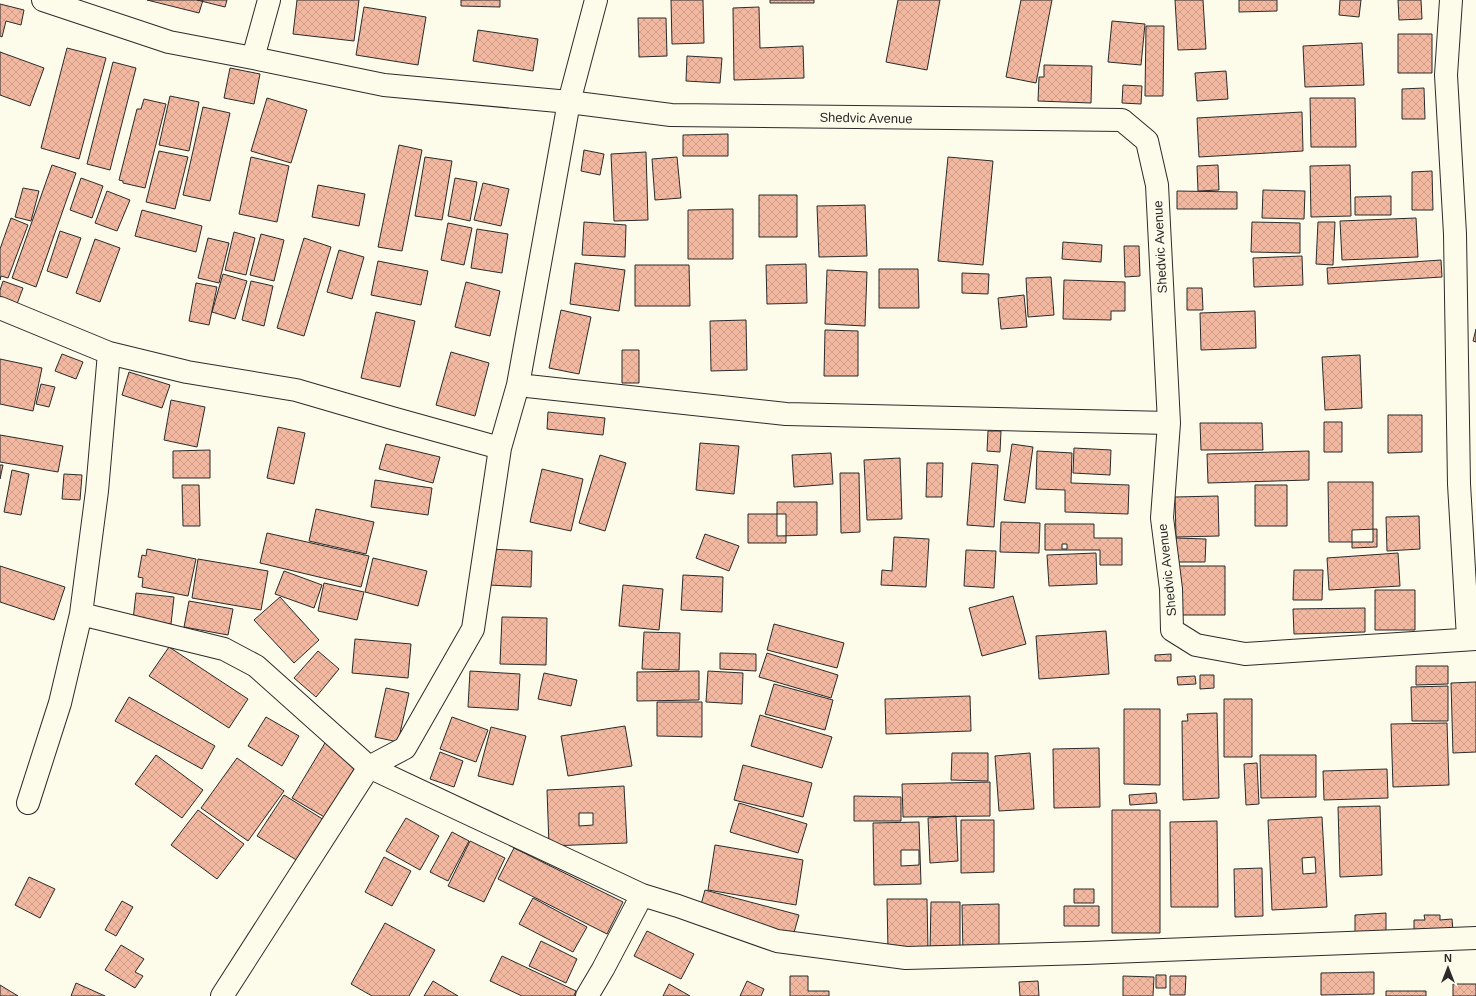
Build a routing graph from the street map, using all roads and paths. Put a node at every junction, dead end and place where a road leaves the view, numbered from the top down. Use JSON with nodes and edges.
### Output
{"nodes":[{"id":1,"x":43,"y":0,"type":"edge"},
{"id":2,"x":269,"y":0,"type":"edge"},
{"id":3,"x":596,"y":0,"type":"edge"},
{"id":4,"x":1451,"y":0,"type":"edge"},
{"id":5,"x":253,"y":58,"type":"junction"},
{"id":6,"x":569,"y":102,"type":"junction"},
{"id":7,"x":0,"y":308,"type":"edge"},
{"id":8,"x":109,"y":353,"type":"junction"},
{"id":9,"x":518,"y":384,"type":"junction"},
{"id":10,"x":1169,"y":423,"type":"junction"},
{"id":11,"x":500,"y":448,"type":"junction"},
{"id":12,"x":81,"y":614,"type":"junction"},
{"id":13,"x":1472,"y":638,"type":"edge"},
{"id":14,"x":370,"y":767,"type":"junction"},
{"id":15,"x":28,"y":803,"type":"dead end"},
{"id":16,"x":642,"y":895,"type":"junction"},
{"id":17,"x":1476,"y":938,"type":"edge"},
{"id":18,"x":222,"y":996,"type":"edge"},
{"id":19,"x":587,"y":996,"type":"edge"}],
"edges":[{"from":1,"to":5,"type":"street","name":"Shedvic Avenue"},
{"from":2,"to":5,"type":"street"},
{"from":3,"to":6,"type":"street"},
{"from":4,"to":13,"type":"street"},
{"from":5,"to":6,"type":"street","name":"Shedvic Avenue"},
{"from":6,"to":9,"type":"street"},
{"from":6,"to":10,"type":"street","name":"Shedvic Avenue"},
{"from":7,"to":8,"type":"street"},
{"from":8,"to":11,"type":"street"},
{"from":8,"to":12,"type":"street"},
{"from":9,"to":10,"type":"street"},
{"from":9,"to":11,"type":"street"},
{"from":10,"to":13,"type":"street","name":"Shedvic Avenue"},
{"from":11,"to":14,"type":"street"},
{"from":12,"to":14,"type":"street"},
{"from":12,"to":15,"type":"street"},
{"from":14,"to":16,"type":"street"},
{"from":14,"to":18,"type":"street"},
{"from":16,"to":17,"type":"street"},
{"from":16,"to":19,"type":"street"}]}
